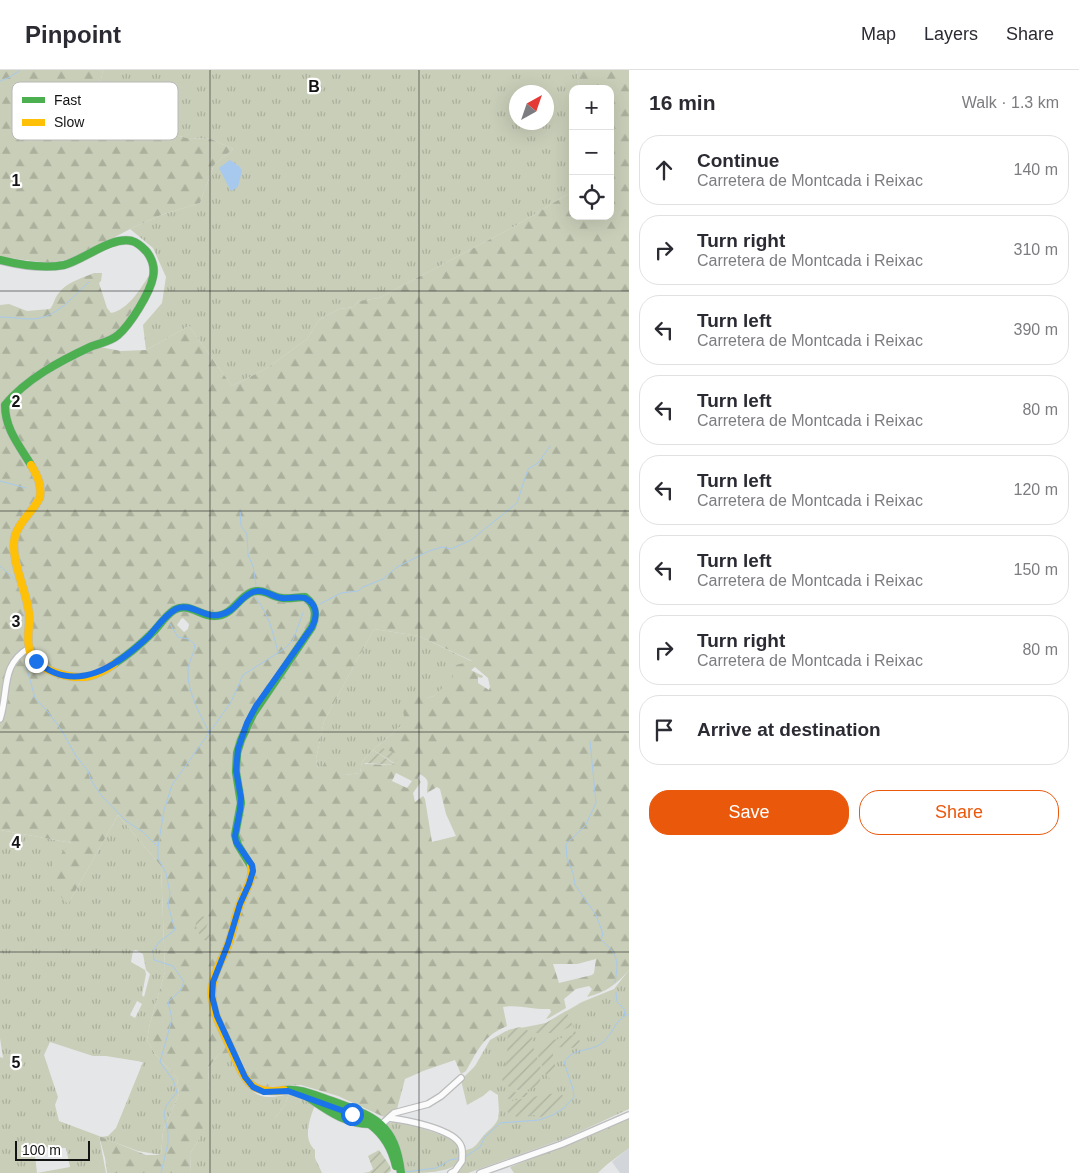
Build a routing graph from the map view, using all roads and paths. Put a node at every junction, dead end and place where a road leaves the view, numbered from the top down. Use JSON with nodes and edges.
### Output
{"nodes":[{"id":1,"x":0,"y":260,"type":"edge"},
{"id":2,"x":29,"y":648,"type":"junction"},
{"id":3,"x":0,"y":719,"type":"edge"},
{"id":4,"x":461,"y":1078,"type":"dead end"},
{"id":5,"x":288,"y":1091,"type":"junction"},
{"id":6,"x":329,"y":1100,"type":"junction"},
{"id":7,"x":629,"y":1115,"type":"edge"},
{"id":8,"x":350,"y":1118,"type":"junction"},
{"id":9,"x":389,"y":1118,"type":"junction"},
{"id":10,"x":382,"y":1124,"type":"junction"},
{"id":11,"x":397,"y":1159,"type":"junction"},
{"id":12,"x":398,"y":1173,"type":"edge"},
{"id":13,"x":451,"y":1173,"type":"edge"},
{"id":14,"x":480,"y":1173,"type":"edge"}],
"edges":[{"from":1,"to":2,"type":"street"},
{"from":2,"to":3,"type":"street"},
{"from":2,"to":5,"type":"street"},
{"from":4,"to":9,"type":"street"},
{"from":5,"to":6,"type":"street"},
{"from":5,"to":8,"type":"street"},
{"from":6,"to":8,"type":"street"},
{"from":6,"to":10,"type":"street"},
{"from":7,"to":14,"type":"street"},
{"from":8,"to":10,"type":"street"},
{"from":8,"to":11,"type":"street"},
{"from":9,"to":10,"type":"street"},
{"from":9,"to":13,"type":"street"},
{"from":10,"to":11,"type":"street"},
{"from":11,"to":12,"type":"street"}]}
